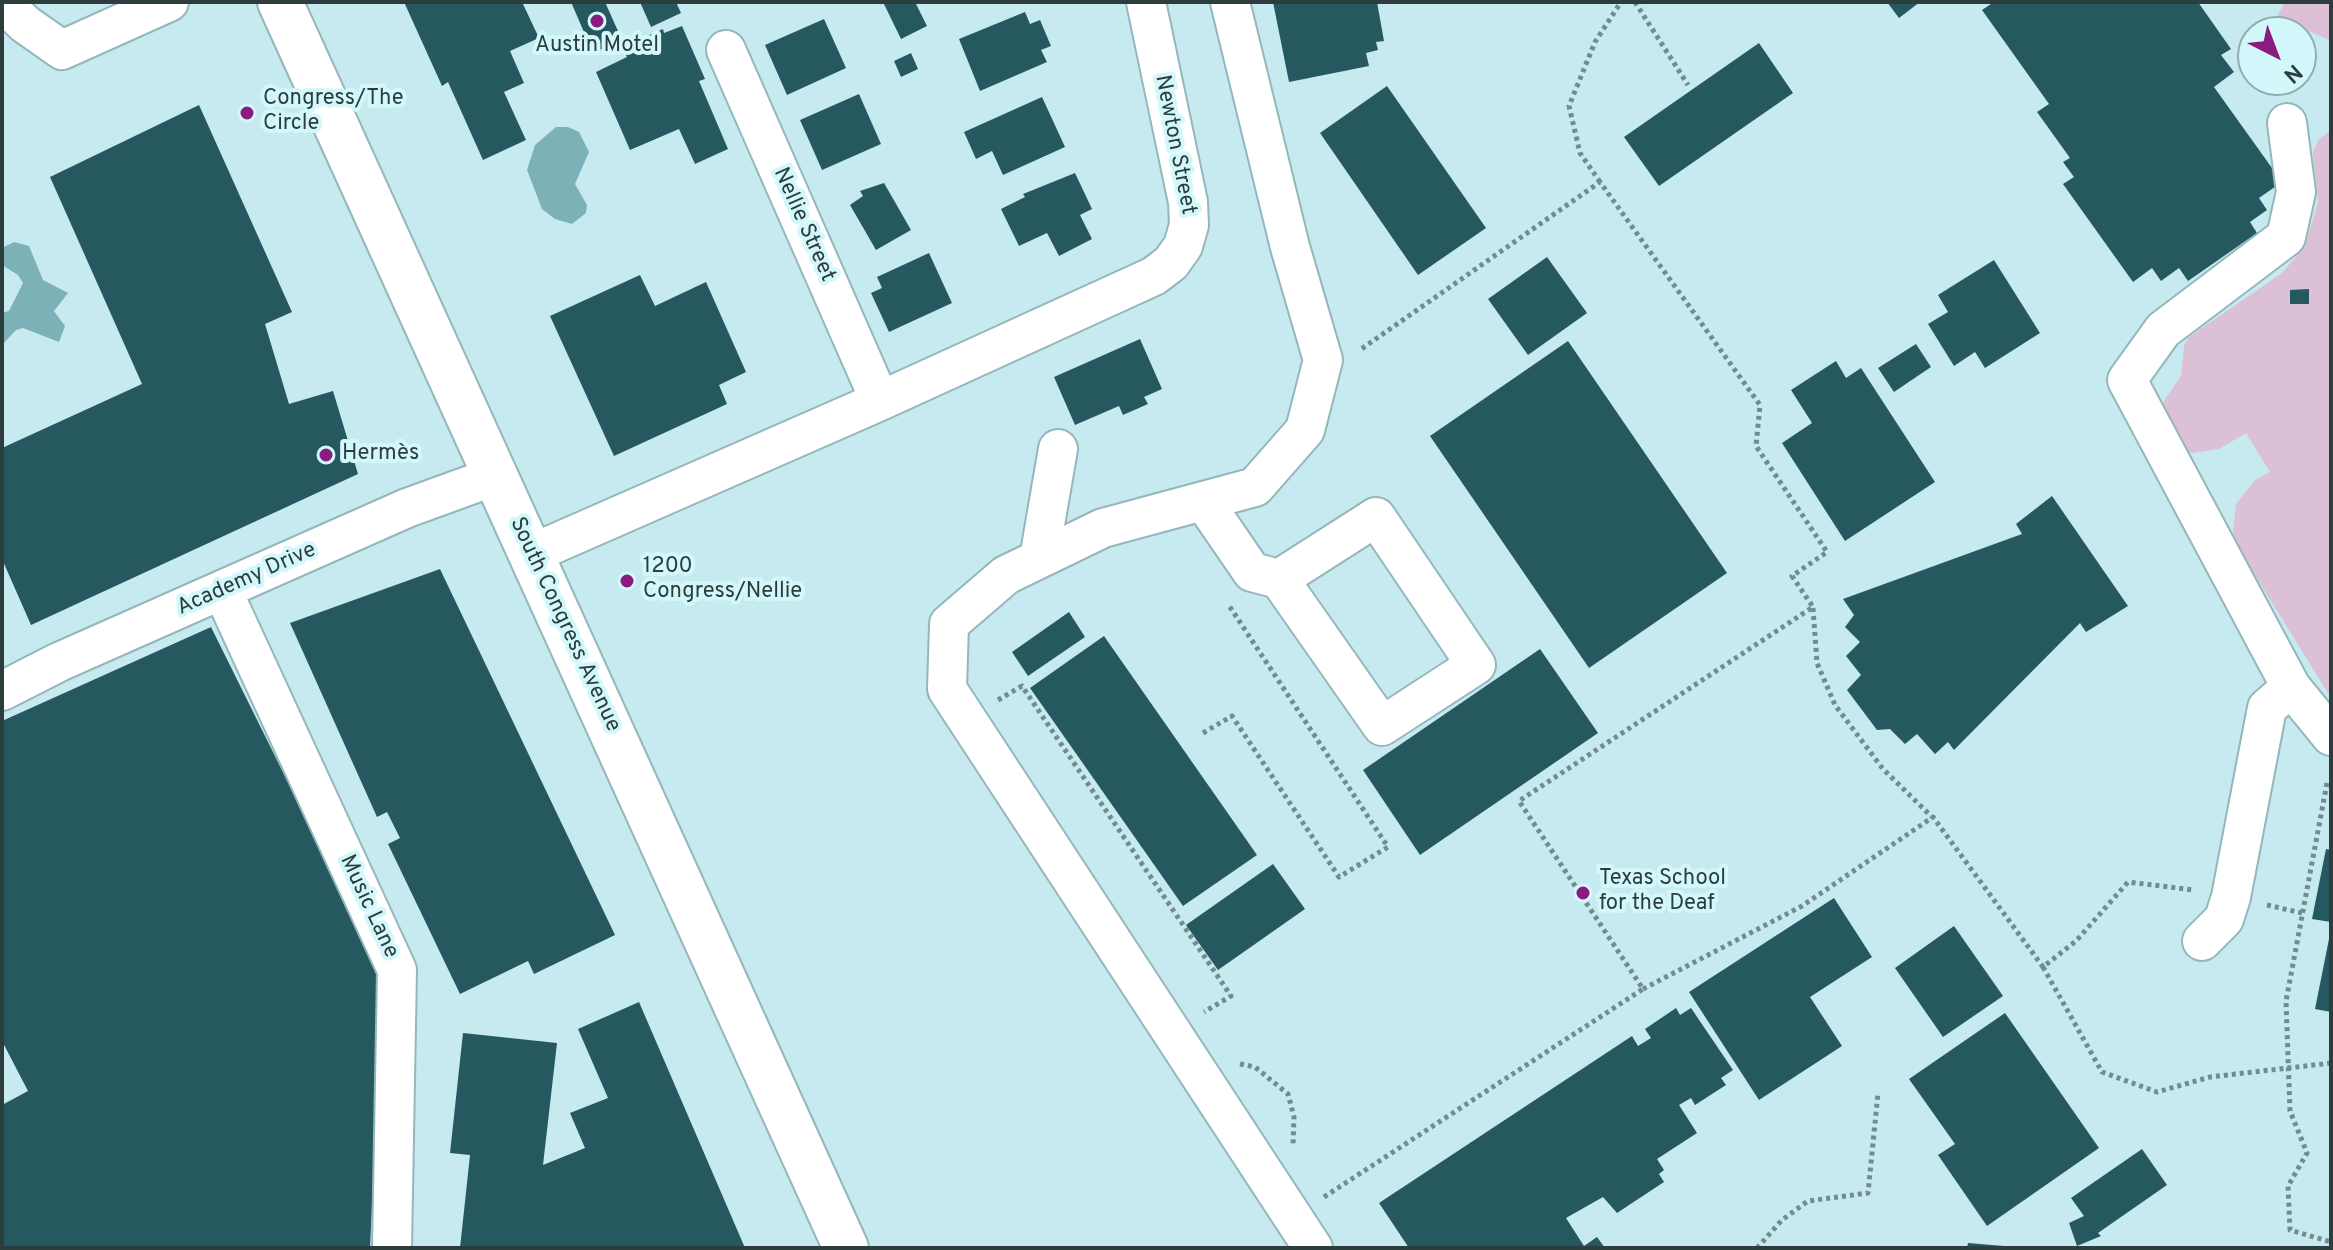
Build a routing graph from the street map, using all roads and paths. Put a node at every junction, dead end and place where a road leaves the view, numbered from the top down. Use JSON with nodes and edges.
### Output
{"nodes":[{"id":1,"x":2,"y":2,"type":"edge"},
{"id":2,"x":169,"y":2,"type":"edge"},
{"id":3,"x":280,"y":2,"type":"edge"},
{"id":4,"x":1146,"y":2,"type":"edge"},
{"id":5,"x":1230,"y":2,"type":"edge"},
{"id":6,"x":1621,"y":2,"type":"edge"},
{"id":7,"x":1635,"y":2,"type":"edge"},
{"id":8,"x":726,"y":50,"type":"dead end"},
{"id":9,"x":1688,"y":85,"type":"dead end"},
{"id":10,"x":2287,"y":123,"type":"dead end"},
{"id":11,"x":1600,"y":182,"type":"junction"},
{"id":12,"x":1349,"y":358,"type":"dead end"},
{"id":13,"x":880,"y":401,"type":"junction"},
{"id":14,"x":1058,"y":449,"type":"dead end"},
{"id":15,"x":495,"y":476,"type":"junction"},
{"id":16,"x":1204,"y":502,"type":"junction"},
{"id":17,"x":531,"y":554,"type":"junction"},
{"id":18,"x":1039,"y":559,"type":"junction"},
{"id":19,"x":1279,"y":579,"type":"junction"},
{"id":20,"x":223,"y":592,"type":"junction"},
{"id":21,"x":1221,"y":593,"type":"dead end"},
{"id":22,"x":1813,"y":607,"type":"junction"},
{"id":23,"x":2291,"y":687,"type":"junction"},
{"id":24,"x":2,"y":691,"type":"edge"},
{"id":25,"x":988,"y":692,"type":"dead end"},
{"id":26,"x":1203,"y":733,"type":"dead end"},
{"id":27,"x":2331,"y":736,"type":"edge"},
{"id":28,"x":2327,"y":783,"type":"dead end"},
{"id":29,"x":1933,"y":817,"type":"junction"},
{"id":30,"x":2231,"y":897,"type":"junction"},
{"id":31,"x":2302,"y":913,"type":"junction"},
{"id":32,"x":2202,"y":941,"type":"dead end"},
{"id":33,"x":2043,"y":967,"type":"junction"},
{"id":34,"x":1643,"y":989,"type":"junction"},
{"id":35,"x":1208,"y":1026,"type":"dead end"},
{"id":36,"x":1232,"y":1062,"type":"dead end"},
{"id":37,"x":2331,"y":1063,"type":"edge"},
{"id":38,"x":2290,"y":1070,"type":"junction"},
{"id":39,"x":1878,"y":1093,"type":"dead end"},
{"id":40,"x":1294,"y":1150,"type":"dead end"},
{"id":41,"x":1314,"y":1185,"type":"dead end"},
{"id":42,"x":2331,"y":1242,"type":"edge"},
{"id":43,"x":1303,"y":1245,"type":"edge"},
{"id":44,"x":392,"y":1248,"type":"edge"},
{"id":45,"x":846,"y":1248,"type":"edge"},
{"id":46,"x":1757,"y":1248,"type":"edge"}],
"edges":[{"from":1,"to":2,"type":"street"},
{"from":3,"to":15,"type":"main road","name":"South Congress Avenue"},
{"from":4,"to":13,"type":"street","name":"Newton Street"},
{"from":5,"to":16,"type":"street"},
{"from":6,"to":11,"type":"path"},
{"from":7,"to":9,"type":"path"},
{"from":8,"to":13,"type":"street","name":"Nellie Street"},
{"from":10,"to":23,"type":"street"},
{"from":11,"to":12,"type":"path"},
{"from":11,"to":22,"type":"path"},
{"from":13,"to":17,"type":"street"},
{"from":14,"to":18,"type":"street"},
{"from":15,"to":17,"type":"main road","name":"South Congress Avenue"},
{"from":15,"to":20,"type":"street","name":"Academy Drive"},
{"from":16,"to":18,"type":"street"},
{"from":16,"to":19,"type":"street"},
{"from":17,"to":45,"type":"main road","name":"South Congress Avenue"},
{"from":18,"to":43,"type":"street"},
{"from":19,"to":19,"type":"street"},
{"from":20,"to":24,"type":"street","name":"Academy Drive"},
{"from":20,"to":44,"type":"street","name":"Music Lane"},
{"from":21,"to":26,"type":"path"},
{"from":22,"to":29,"type":"path"},
{"from":22,"to":34,"type":"path"},
{"from":23,"to":27,"type":"street"},
{"from":23,"to":30,"type":"street"},
{"from":25,"to":35,"type":"path"},
{"from":28,"to":31,"type":"path"},
{"from":29,"to":33,"type":"path"},
{"from":29,"to":34,"type":"path"},
{"from":30,"to":31,"type":"path"},
{"from":30,"to":32,"type":"street"},
{"from":30,"to":33,"type":"path"},
{"from":31,"to":38,"type":"path"},
{"from":33,"to":38,"type":"path"},
{"from":34,"to":41,"type":"path"},
{"from":36,"to":40,"type":"path"},
{"from":37,"to":38,"type":"path"},
{"from":38,"to":42,"type":"path"},
{"from":39,"to":46,"type":"path"}]}
